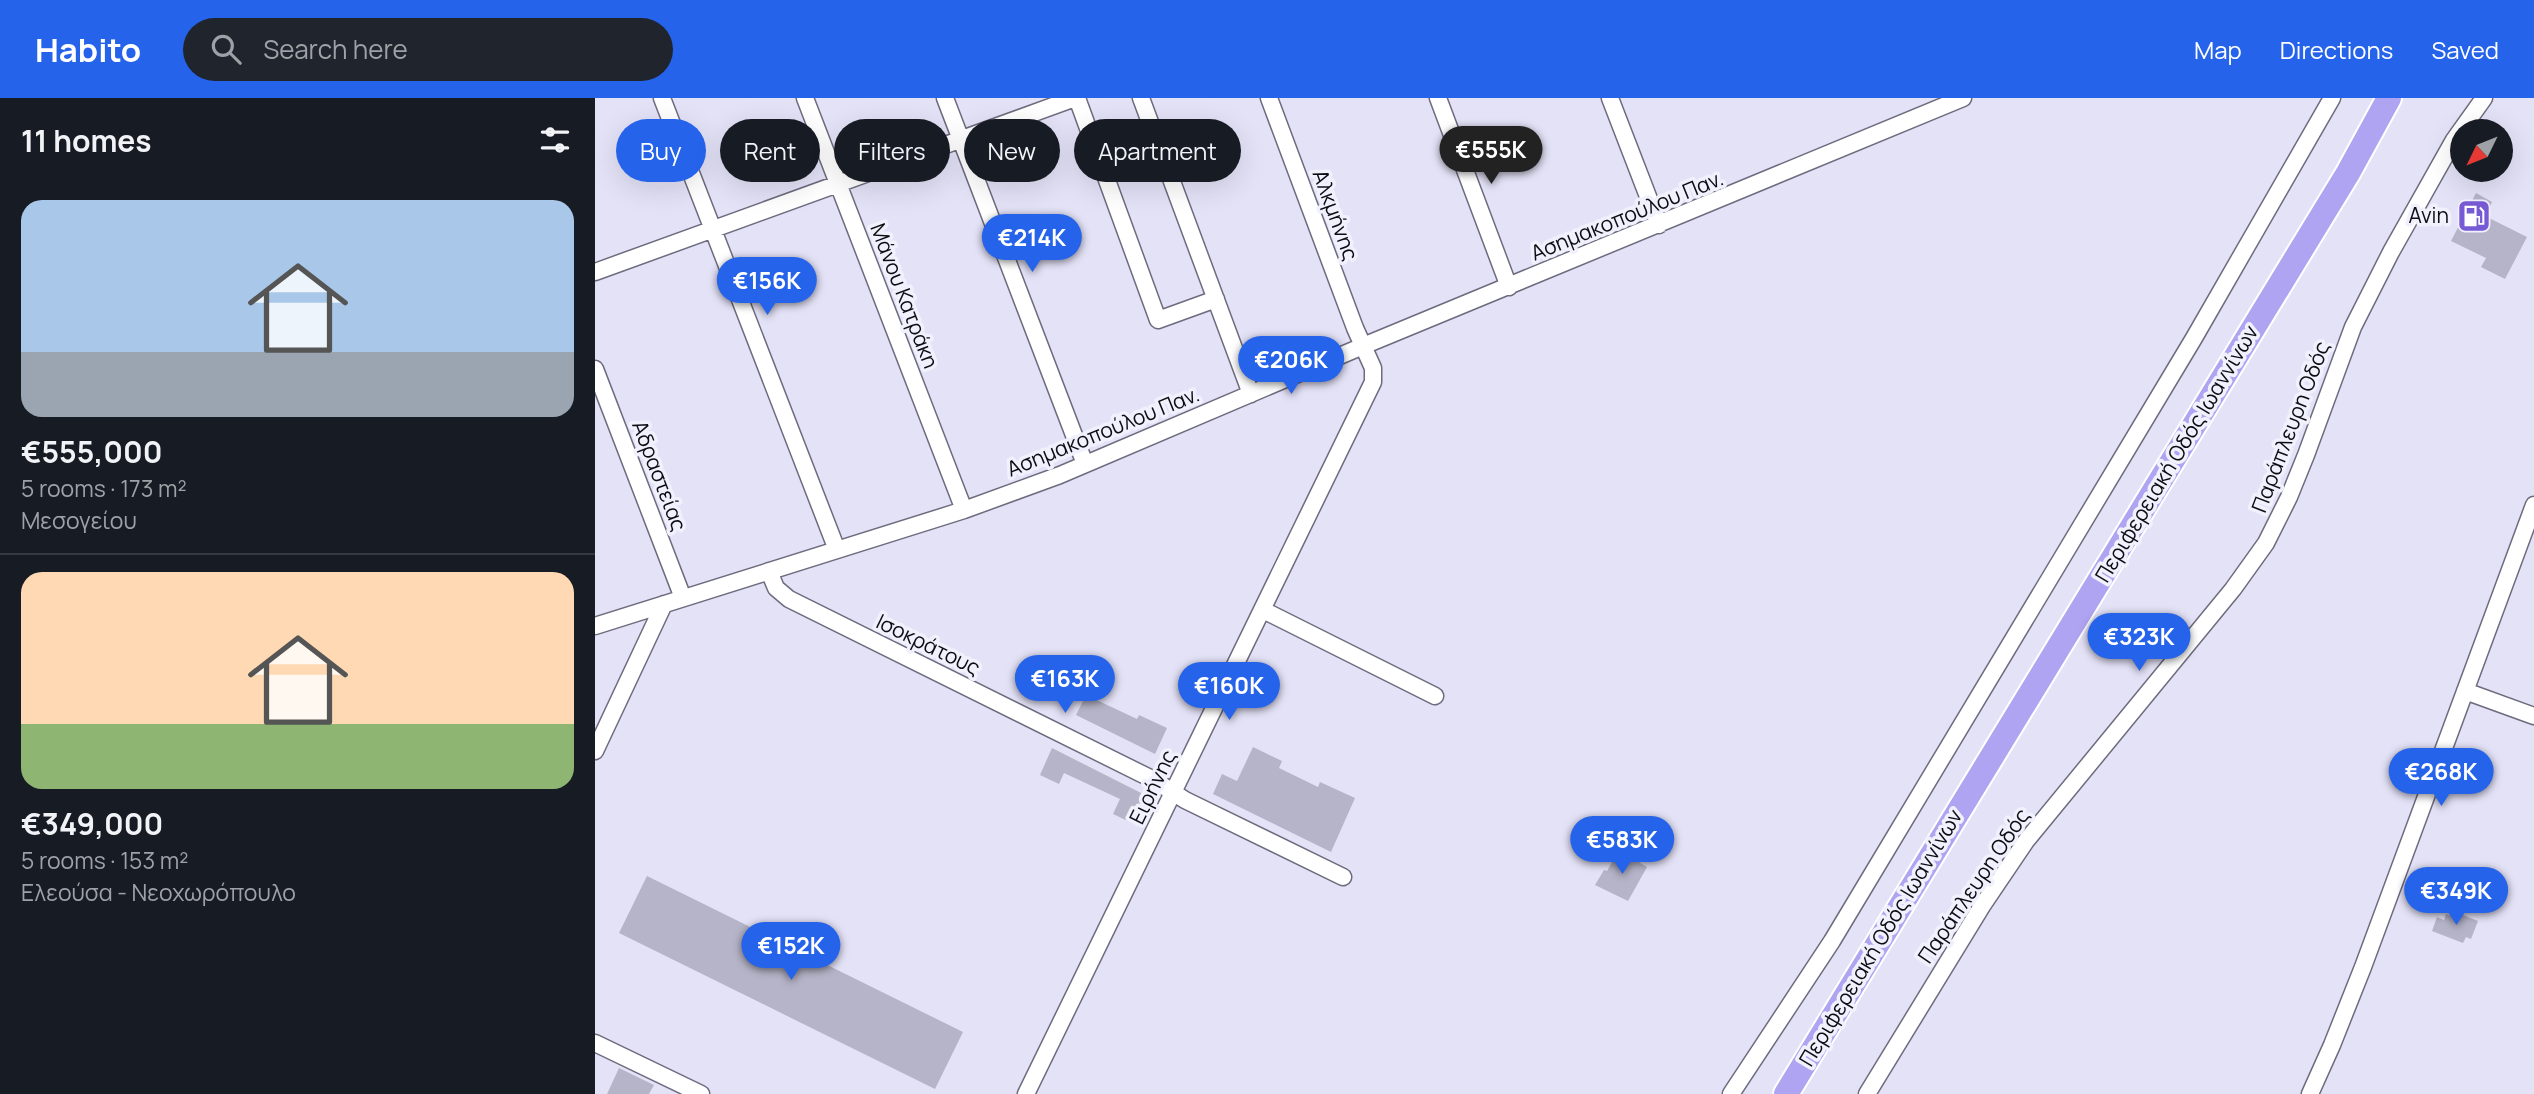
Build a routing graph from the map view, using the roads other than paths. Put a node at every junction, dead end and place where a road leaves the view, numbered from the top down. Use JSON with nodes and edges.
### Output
{"nodes":[{"id":1,"x":662,"y":98,"type":"edge"},
{"id":2,"x":805,"y":98,"type":"edge"},
{"id":3,"x":945,"y":98,"type":"edge"},
{"id":4,"x":1076,"y":98,"type":"edge"},
{"id":5,"x":1141,"y":98,"type":"edge"},
{"id":6,"x":1269,"y":98,"type":"edge"},
{"id":7,"x":1438,"y":98,"type":"edge"},
{"id":8,"x":1611,"y":98,"type":"edge"},
{"id":9,"x":1963,"y":98,"type":"edge"},
{"id":10,"x":2332,"y":98,"type":"edge"},
{"id":11,"x":2389,"y":98,"type":"edge"},
{"id":12,"x":2484,"y":98,"type":"edge"},
{"id":13,"x":961,"y":139,"type":"junction"},
{"id":14,"x":838,"y":184,"type":"junction"},
{"id":15,"x":1659,"y":225,"type":"junction"},
{"id":16,"x":713,"y":229,"type":"junction"},
{"id":17,"x":595,"y":271,"type":"edge"},
{"id":18,"x":1509,"y":287,"type":"junction"},
{"id":19,"x":1216,"y":299,"type":"junction"},
{"id":20,"x":1363,"y":346,"type":"junction"},
{"id":21,"x":595,"y":369,"type":"edge"},
{"id":22,"x":1251,"y":394,"type":"junction"},
{"id":23,"x":1085,"y":464,"type":"junction"},
{"id":24,"x":2534,"y":505,"type":"edge"},
{"id":25,"x":964,"y":510,"type":"junction"},
{"id":26,"x":837,"y":550,"type":"junction"},
{"id":27,"x":769,"y":571,"type":"junction"},
{"id":28,"x":683,"y":598,"type":"junction"},
{"id":29,"x":664,"y":604,"type":"junction"},
{"id":30,"x":1263,"y":610,"type":"junction"},
{"id":31,"x":595,"y":626,"type":"edge"},
{"id":32,"x":2465,"y":691,"type":"junction"},
{"id":33,"x":1435,"y":696,"type":"dead end"},
{"id":34,"x":2534,"y":716,"type":"edge"},
{"id":35,"x":595,"y":751,"type":"edge"},
{"id":36,"x":1174,"y":792,"type":"junction"},
{"id":37,"x":1343,"y":877,"type":"dead end"},
{"id":38,"x":595,"y":1043,"type":"edge"},
{"id":39,"x":701,"y":1094,"type":"edge"},
{"id":40,"x":1026,"y":1094,"type":"edge"},
{"id":41,"x":1731,"y":1094,"type":"edge"},
{"id":42,"x":1786,"y":1094,"type":"edge"},
{"id":43,"x":1867,"y":1094,"type":"edge"},
{"id":44,"x":2310,"y":1094,"type":"edge"}],
"edges":[{"from":1,"to":16,"type":"street"},
{"from":2,"to":14,"type":"street","name":"Μάνου Κατράκη"},
{"from":3,"to":13,"type":"street"},
{"from":4,"to":13,"type":"street"},
{"from":4,"to":19,"type":"street"},
{"from":5,"to":19,"type":"street"},
{"from":6,"to":20,"type":"street","name":"Αλκμήνης"},
{"from":7,"to":18,"type":"street"},
{"from":8,"to":15,"type":"street"},
{"from":9,"to":15,"type":"street","name":"Ασημακοπούλου Παν."},
{"from":10,"to":41,"type":"street"},
{"from":11,"to":42,"type":"highway","name":"Περιφερειακή Οδός Ιωαννίνων"},
{"from":12,"to":43,"type":"street","name":"Παράπλευρη Οδός"},
{"from":13,"to":14,"type":"street"},
{"from":13,"to":23,"type":"street"},
{"from":14,"to":16,"type":"street"},
{"from":14,"to":25,"type":"street","name":"Μάνου Κατράκη"},
{"from":15,"to":18,"type":"street","name":"Ασημακοπούλου Παν."},
{"from":16,"to":17,"type":"street"},
{"from":16,"to":26,"type":"street"},
{"from":18,"to":20,"type":"street","name":"Ασημακοπούλου Παν."},
{"from":19,"to":22,"type":"street"},
{"from":20,"to":22,"type":"street","name":"Ασημακοπούλου Παν."},
{"from":20,"to":30,"type":"street","name":"Ειρήνης"},
{"from":21,"to":28,"type":"street","name":"Αδραστείας"},
{"from":22,"to":23,"type":"street","name":"Ασημακοπούλου Παν."},
{"from":23,"to":25,"type":"street","name":"Ασημακοπούλου Παν."},
{"from":24,"to":32,"type":"street"},
{"from":25,"to":26,"type":"street","name":"Ασημακοπούλου Παν."},
{"from":26,"to":27,"type":"street","name":"Ασημακοπούλου Παν."},
{"from":27,"to":28,"type":"street","name":"Ασημακοπούλου Παν."},
{"from":27,"to":36,"type":"street","name":"Ισοκράτους"},
{"from":28,"to":29,"type":"street","name":"Ασημακοπούλου Παν."},
{"from":29,"to":31,"type":"street","name":"Ασημακοπούλου Παν."},
{"from":29,"to":35,"type":"street"},
{"from":30,"to":33,"type":"street"},
{"from":30,"to":36,"type":"street","name":"Ειρήνης"},
{"from":32,"to":34,"type":"street"},
{"from":32,"to":44,"type":"street"},
{"from":36,"to":37,"type":"street","name":"Ισοκράτους"},
{"from":36,"to":40,"type":"street","name":"Ειρήνης"},
{"from":38,"to":39,"type":"street"}]}
